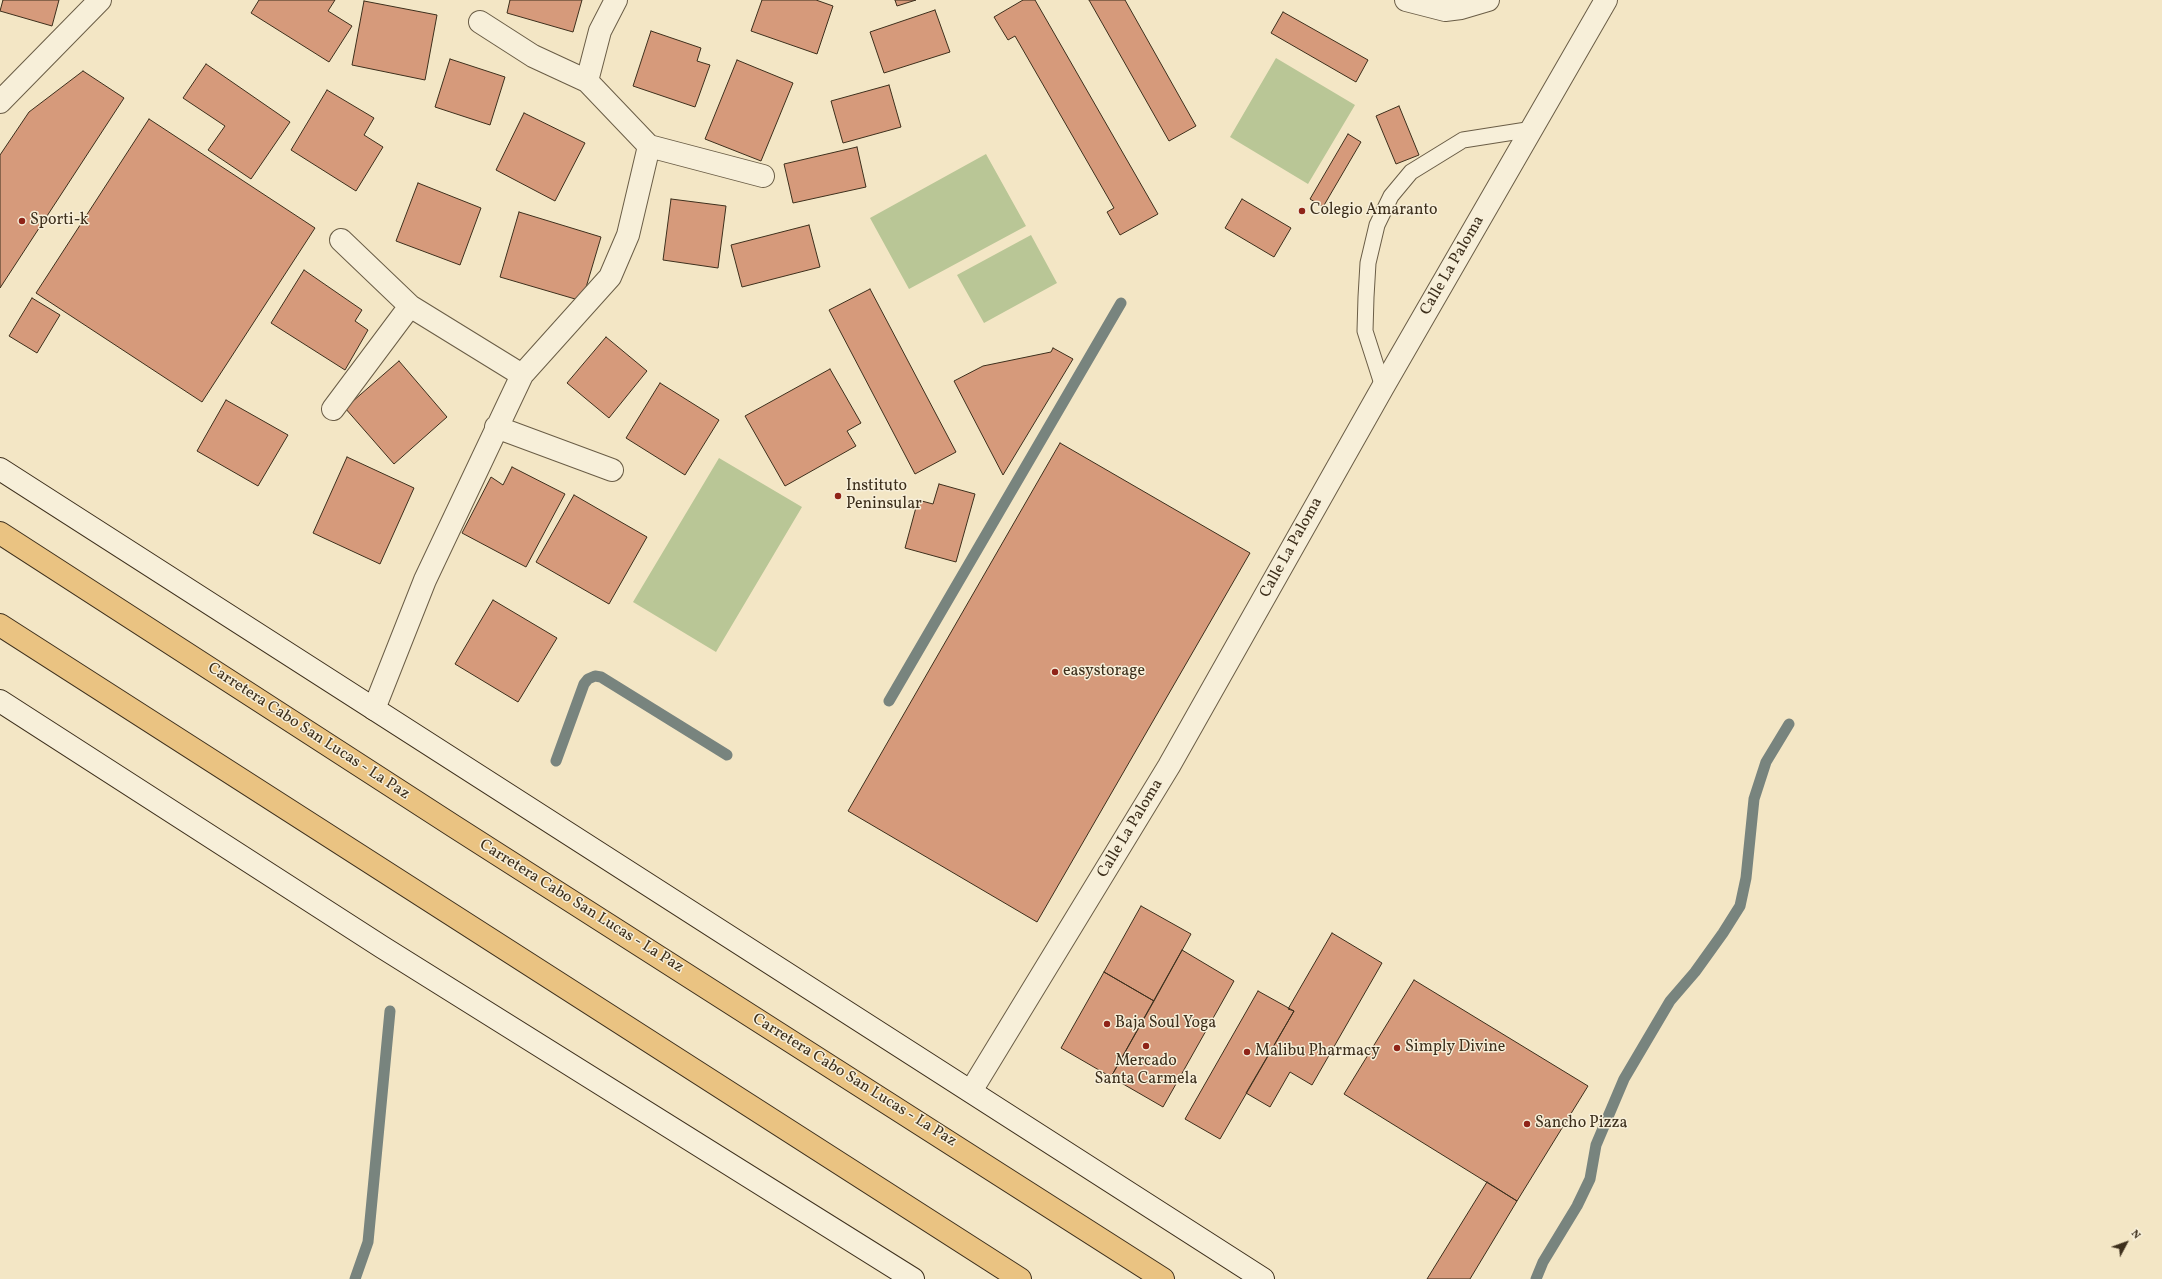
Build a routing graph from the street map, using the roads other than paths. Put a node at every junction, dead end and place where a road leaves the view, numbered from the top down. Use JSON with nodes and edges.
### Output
{"nodes":[{"id":1,"x":100,"y":0,"type":"edge"},
{"id":2,"x":616,"y":0,"type":"edge"},
{"id":3,"x":1406,"y":0,"type":"edge"},
{"id":4,"x":1488,"y":0,"type":"edge"},
{"id":5,"x":1606,"y":0,"type":"edge"},
{"id":6,"x":480,"y":22,"type":"dead end"},
{"id":7,"x":587,"y":82,"type":"junction"},
{"id":8,"x":0,"y":102,"type":"edge"},
{"id":9,"x":1533,"y":129,"type":"junction"},
{"id":10,"x":650,"y":146,"type":"junction"},
{"id":11,"x":763,"y":176,"type":"dead end"},
{"id":12,"x":341,"y":240,"type":"dead end"},
{"id":13,"x":410,"y":306,"type":"junction"},
{"id":14,"x":522,"y":375,"type":"junction"},
{"id":15,"x":1383,"y":387,"type":"junction"},
{"id":16,"x":333,"y":409,"type":"dead end"},
{"id":17,"x":496,"y":427,"type":"junction"},
{"id":18,"x":0,"y":469,"type":"edge"},
{"id":19,"x":612,"y":470,"type":"dead end"},
{"id":20,"x":0,"y":533,"type":"edge"},
{"id":21,"x":0,"y":625,"type":"edge"},
{"id":22,"x":0,"y":701,"type":"edge"},
{"id":23,"x":374,"y":709,"type":"junction"},
{"id":24,"x":971,"y":1091,"type":"junction"},
{"id":25,"x":913,"y":1279,"type":"edge"},
{"id":26,"x":1020,"y":1279,"type":"edge"},
{"id":27,"x":1163,"y":1279,"type":"edge"},
{"id":28,"x":1263,"y":1279,"type":"edge"}],
"edges":[{"from":1,"to":8,"type":"street"},
{"from":2,"to":7,"type":"street"},
{"from":3,"to":4,"type":"street"},
{"from":5,"to":9,"type":"street","name":"Calle La Paloma"},
{"from":6,"to":7,"type":"street"},
{"from":7,"to":10,"type":"street"},
{"from":9,"to":15,"type":"street","name":"Calle La Paloma"},
{"from":9,"to":15,"type":"lane"},
{"from":10,"to":11,"type":"street"},
{"from":10,"to":14,"type":"street"},
{"from":12,"to":13,"type":"street"},
{"from":13,"to":14,"type":"street"},
{"from":13,"to":16,"type":"street"},
{"from":14,"to":17,"type":"street"},
{"from":15,"to":24,"type":"street","name":"Calle La Paloma"},
{"from":17,"to":19,"type":"street"},
{"from":17,"to":23,"type":"street"},
{"from":18,"to":23,"type":"street"},
{"from":20,"to":27,"type":"highway","name":"Carretera Cabo San Lucas - La Paz"},
{"from":21,"to":26,"type":"highway"},
{"from":22,"to":25,"type":"street"},
{"from":23,"to":24,"type":"street"},
{"from":24,"to":28,"type":"street"}]}
